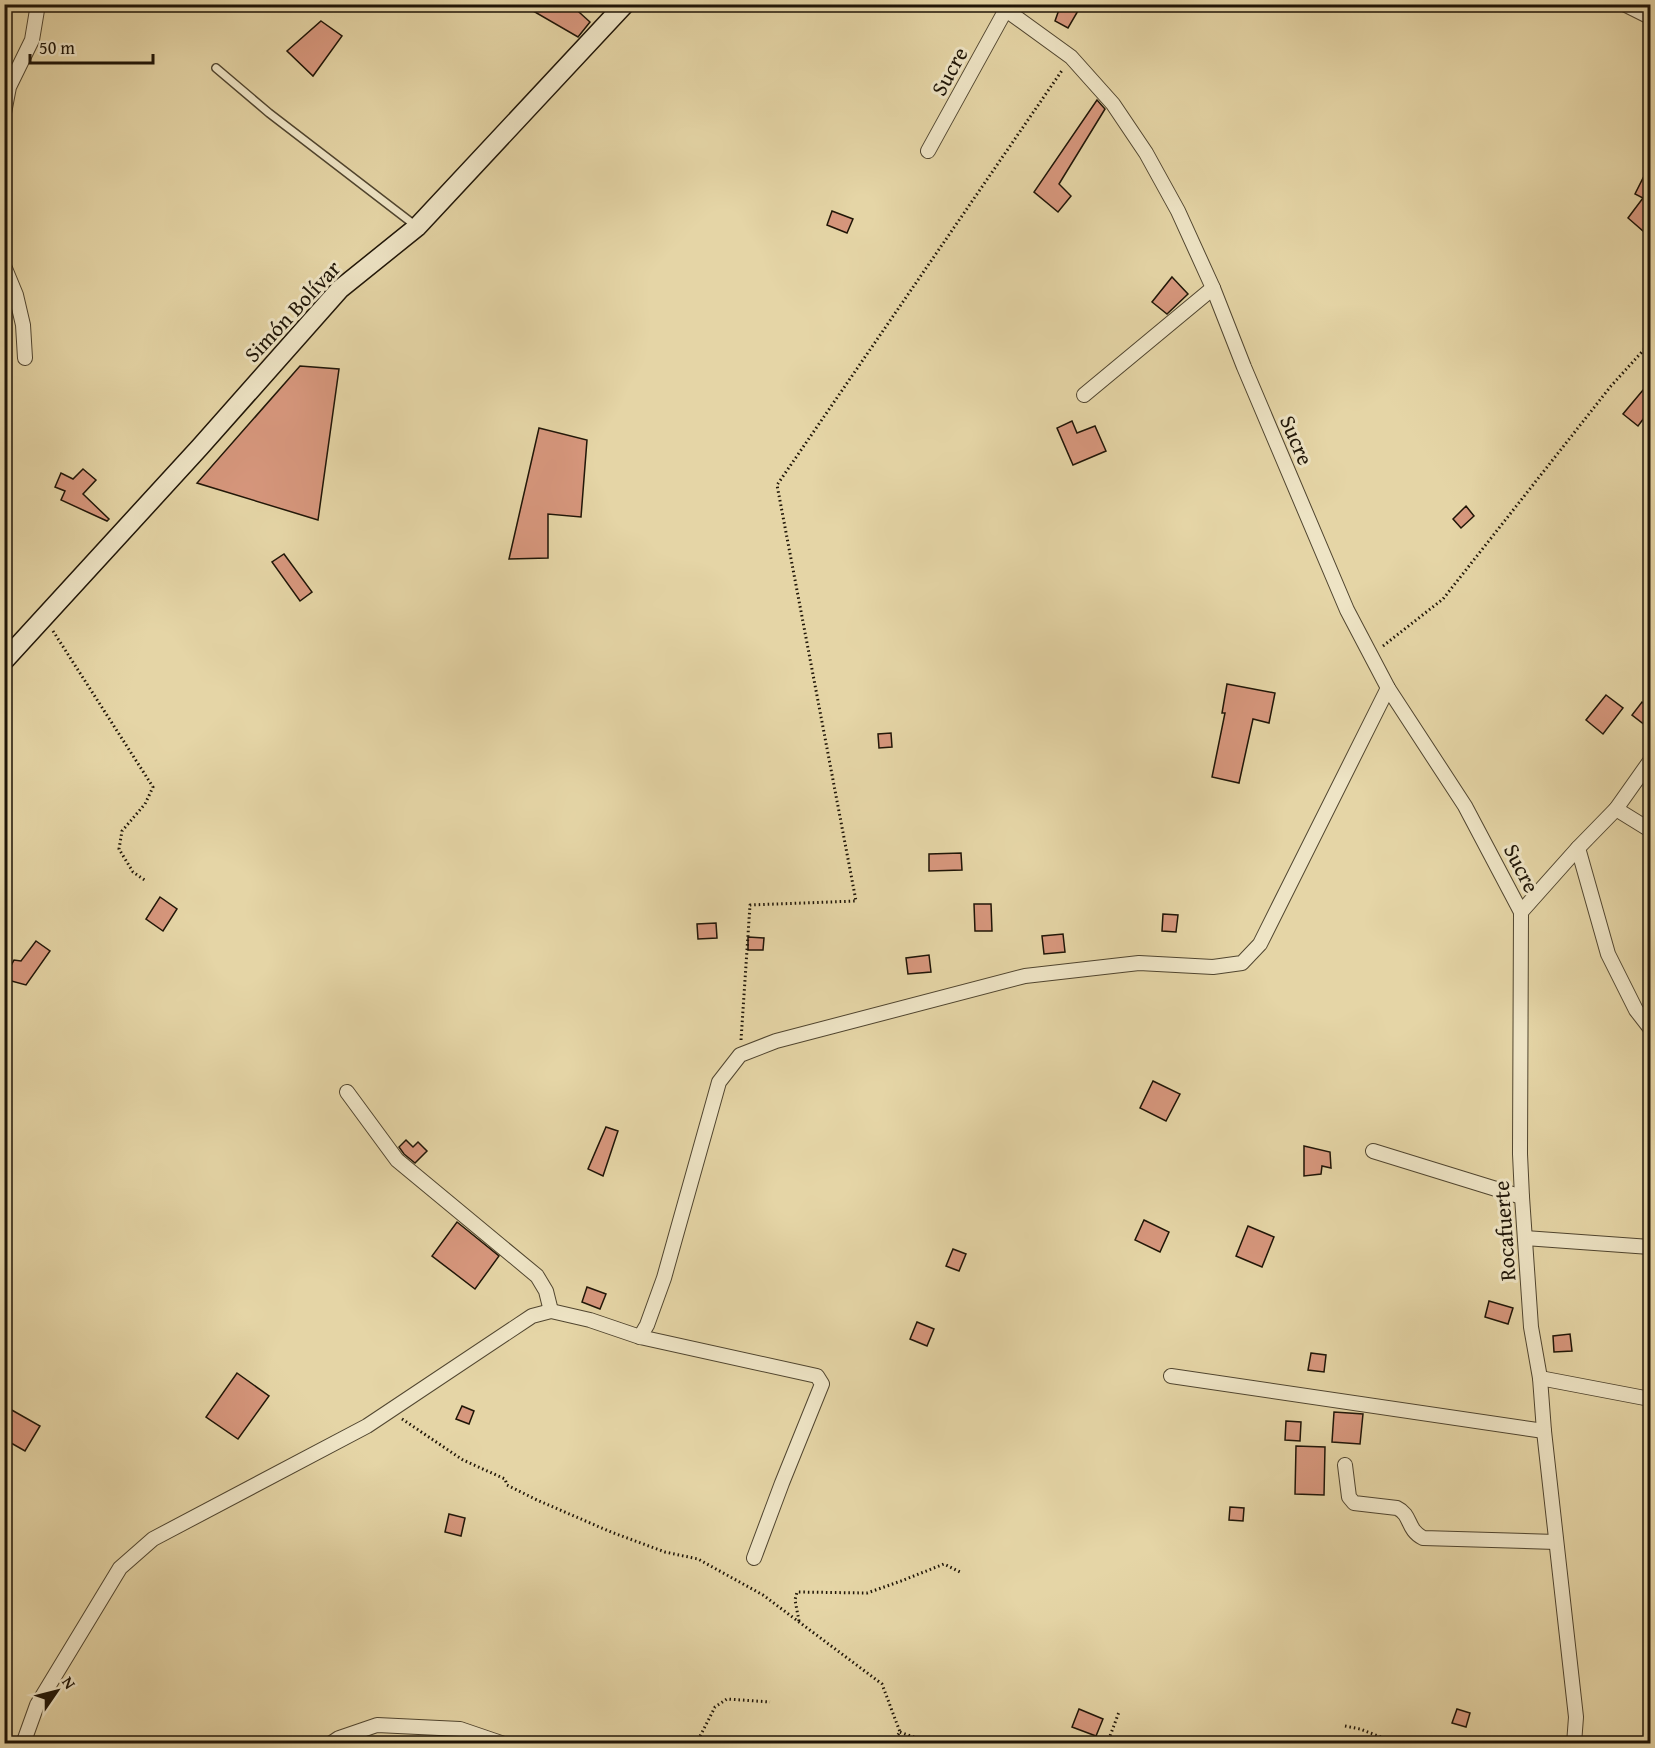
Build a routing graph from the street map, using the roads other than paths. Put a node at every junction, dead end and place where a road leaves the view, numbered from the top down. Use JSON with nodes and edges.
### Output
{"nodes":[{"id":1,"x":38,"y":4,"type":"edge"},
{"id":2,"x":625,"y":4,"type":"edge"},
{"id":3,"x":1624,"y":4,"type":"edge"},
{"id":4,"x":1008,"y":7,"type":"edge"},
{"id":5,"x":1650,"y":17,"type":"edge"},
{"id":6,"x":216,"y":68,"type":"dead end"},
{"id":7,"x":4,"y":113,"type":"edge"},
{"id":8,"x":928,"y":151,"type":"dead end"},
{"id":9,"x":417,"y":227,"type":"junction"},
{"id":10,"x":4,"y":266,"type":"edge"},
{"id":11,"x":1213,"y":288,"type":"junction"},
{"id":12,"x":25,"y":358,"type":"dead end"},
{"id":13,"x":1084,"y":395,"type":"dead end"},
{"id":14,"x":4,"y":661,"type":"edge"},
{"id":15,"x":1388,"y":688,"type":"junction"},
{"id":16,"x":1650,"y":761,"type":"edge"},
{"id":17,"x":1616,"y":809,"type":"junction"},
{"id":18,"x":1650,"y":830,"type":"edge"},
{"id":19,"x":1578,"y":848,"type":"junction"},
{"id":20,"x":1521,"y":912,"type":"junction"},
{"id":21,"x":1650,"y":1028,"type":"edge"},
{"id":22,"x":347,"y":1092,"type":"dead end"},
{"id":23,"x":1373,"y":1151,"type":"dead end"},
{"id":24,"x":1522,"y":1197,"type":"junction"},
{"id":25,"x":1525,"y":1238,"type":"junction"},
{"id":26,"x":1650,"y":1247,"type":"edge"},
{"id":27,"x":552,"y":1311,"type":"junction"},
{"id":28,"x":640,"y":1337,"type":"junction"},
{"id":29,"x":1171,"y":1376,"type":"dead end"},
{"id":30,"x":1540,"y":1378,"type":"junction"},
{"id":31,"x":1650,"y":1399,"type":"edge"},
{"id":32,"x":1544,"y":1431,"type":"junction"},
{"id":33,"x":1345,"y":1465,"type":"dead end"},
{"id":34,"x":1556,"y":1542,"type":"junction"},
{"id":35,"x":754,"y":1558,"type":"dead end"},
{"id":36,"x":23,"y":1743,"type":"edge"},
{"id":37,"x":330,"y":1743,"type":"edge"},
{"id":38,"x":504,"y":1743,"type":"edge"},
{"id":39,"x":1574,"y":1743,"type":"edge"}],
"edges":[{"from":1,"to":7,"type":"street"},
{"from":2,"to":9,"type":"street","name":"Simón Bolívar"},
{"from":3,"to":5,"type":"street"},
{"from":4,"to":8,"type":"street","name":"Sucre"},
{"from":4,"to":11,"type":"street","name":"Sucre"},
{"from":6,"to":9,"type":"lane"},
{"from":9,"to":14,"type":"street","name":"Simón Bolívar"},
{"from":10,"to":12,"type":"street"},
{"from":11,"to":13,"type":"street"},
{"from":11,"to":15,"type":"street","name":"Sucre"},
{"from":15,"to":20,"type":"street","name":"Sucre"},
{"from":15,"to":28,"type":"street"},
{"from":16,"to":17,"type":"street"},
{"from":17,"to":18,"type":"street"},
{"from":17,"to":19,"type":"street"},
{"from":19,"to":20,"type":"street"},
{"from":19,"to":21,"type":"street"},
{"from":20,"to":24,"type":"street","name":"Rocafuerte"},
{"from":22,"to":27,"type":"street"},
{"from":23,"to":24,"type":"street"},
{"from":24,"to":25,"type":"street","name":"Rocafuerte"},
{"from":25,"to":26,"type":"street"},
{"from":25,"to":30,"type":"street","name":"Rocafuerte"},
{"from":27,"to":28,"type":"street"},
{"from":27,"to":36,"type":"street"},
{"from":28,"to":35,"type":"street"},
{"from":29,"to":32,"type":"street"},
{"from":30,"to":31,"type":"street"},
{"from":30,"to":32,"type":"street","name":"Rocafuerte"},
{"from":32,"to":34,"type":"street","name":"Rocafuerte"},
{"from":33,"to":34,"type":"street"},
{"from":34,"to":39,"type":"street","name":"Rocafuerte"},
{"from":37,"to":38,"type":"street"}]}
